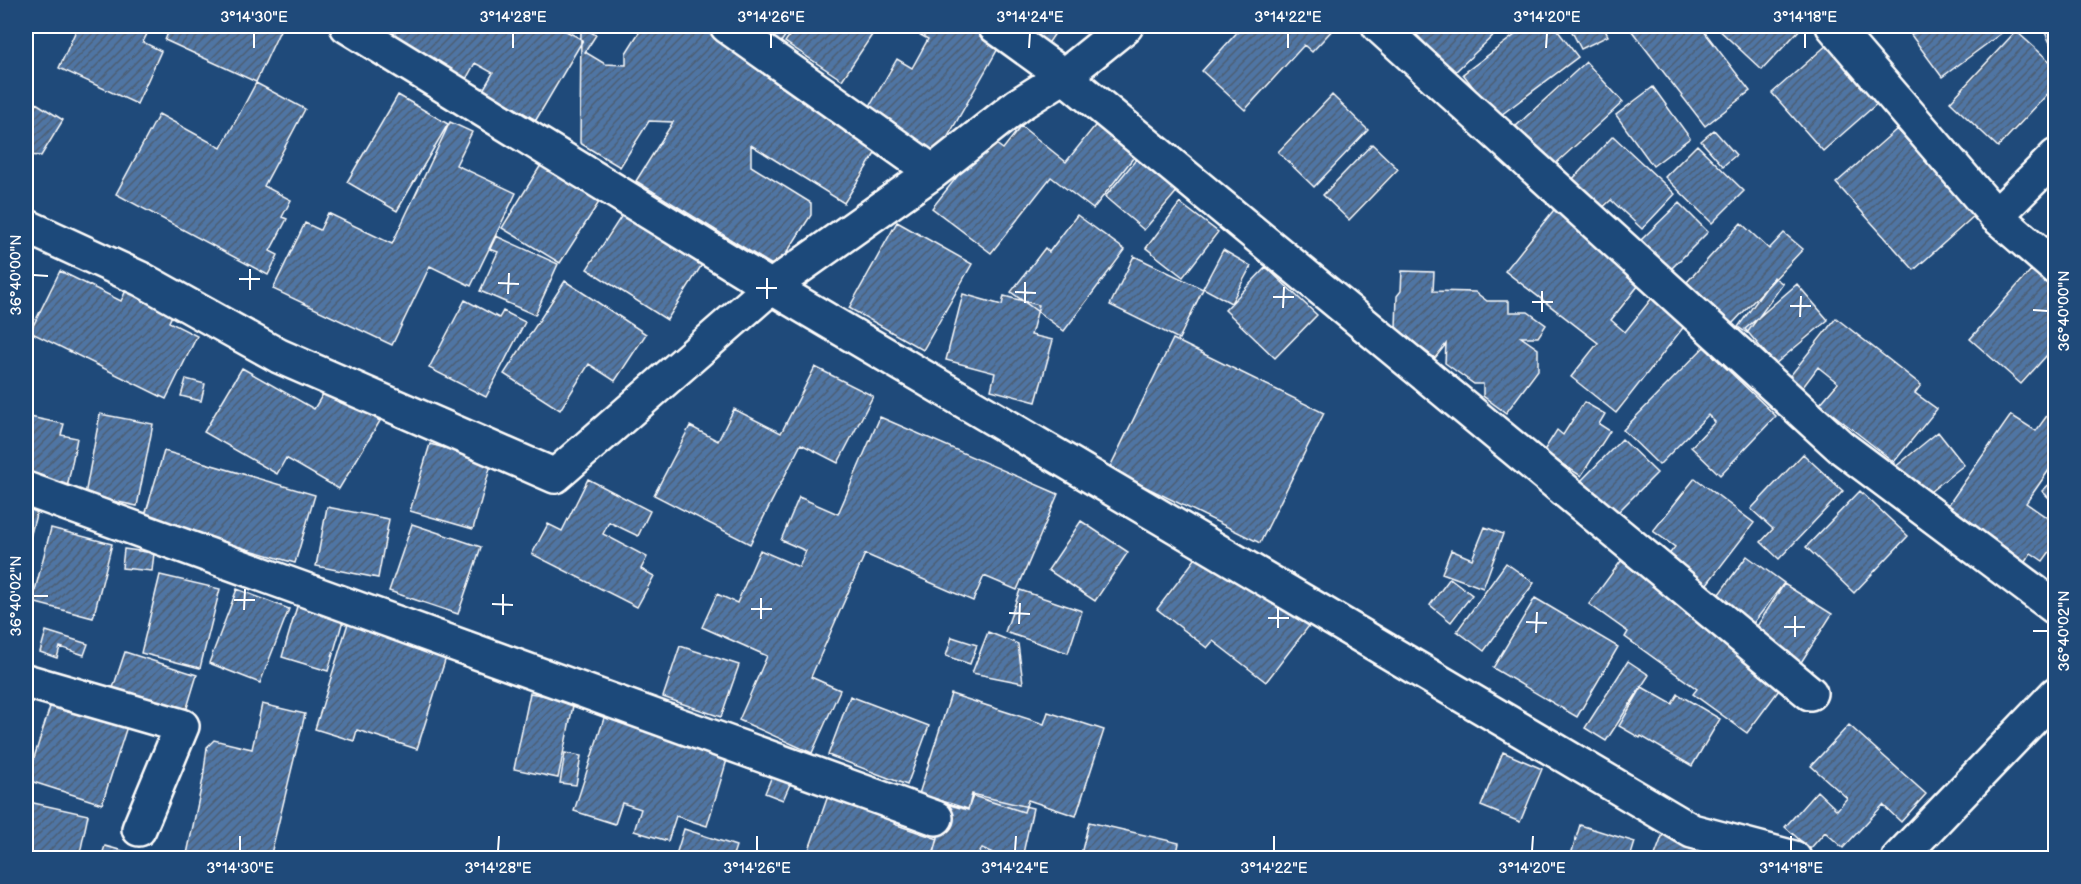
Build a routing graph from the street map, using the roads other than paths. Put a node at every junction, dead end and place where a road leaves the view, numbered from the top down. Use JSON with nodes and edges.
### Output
{"nodes":[{"id":1,"x":347,"y":26,"type":"edge"},
{"id":2,"x":727,"y":26,"type":"edge"},
{"id":3,"x":995,"y":26,"type":"edge"},
{"id":4,"x":1126,"y":26,"type":"edge"},
{"id":5,"x":1379,"y":26,"type":"edge"},
{"id":6,"x":1833,"y":26,"type":"edge"},
{"id":7,"x":1064,"y":76,"type":"junction"},
{"id":8,"x":2055,"y":156,"type":"edge"},
{"id":9,"x":933,"y":172,"type":"junction"},
{"id":10,"x":1996,"y":216,"type":"junction"},
{"id":11,"x":26,"y":226,"type":"edge"},
{"id":12,"x":2055,"y":268,"type":"edge"},
{"id":13,"x":771,"y":287,"type":"junction"},
{"id":14,"x":26,"y":489,"type":"edge"},
{"id":15,"x":2055,"y":608,"type":"edge"},
{"id":16,"x":26,"y":681,"type":"edge"},
{"id":17,"x":1810,"y":693,"type":"dead end"},
{"id":18,"x":2055,"y":694,"type":"edge"},
{"id":19,"x":936,"y":818,"type":"dead end"},
{"id":20,"x":139,"y":829,"type":"dead end"},
{"id":21,"x":1794,"y":858,"type":"edge"},
{"id":22,"x":1899,"y":858,"type":"edge"}],
"edges":[{"from":1,"to":13,"type":"street"},
{"from":2,"to":9,"type":"street"},
{"from":3,"to":7,"type":"street"},
{"from":4,"to":7,"type":"street"},
{"from":5,"to":15,"type":"street"},
{"from":6,"to":10,"type":"street"},
{"from":7,"to":9,"type":"street"},
{"from":7,"to":17,"type":"street"},
{"from":8,"to":10,"type":"street"},
{"from":9,"to":13,"type":"street"},
{"from":10,"to":12,"type":"street"},
{"from":11,"to":13,"type":"street"},
{"from":13,"to":21,"type":"street"},
{"from":14,"to":19,"type":"street"},
{"from":16,"to":20,"type":"street"},
{"from":18,"to":22,"type":"street"}]}
